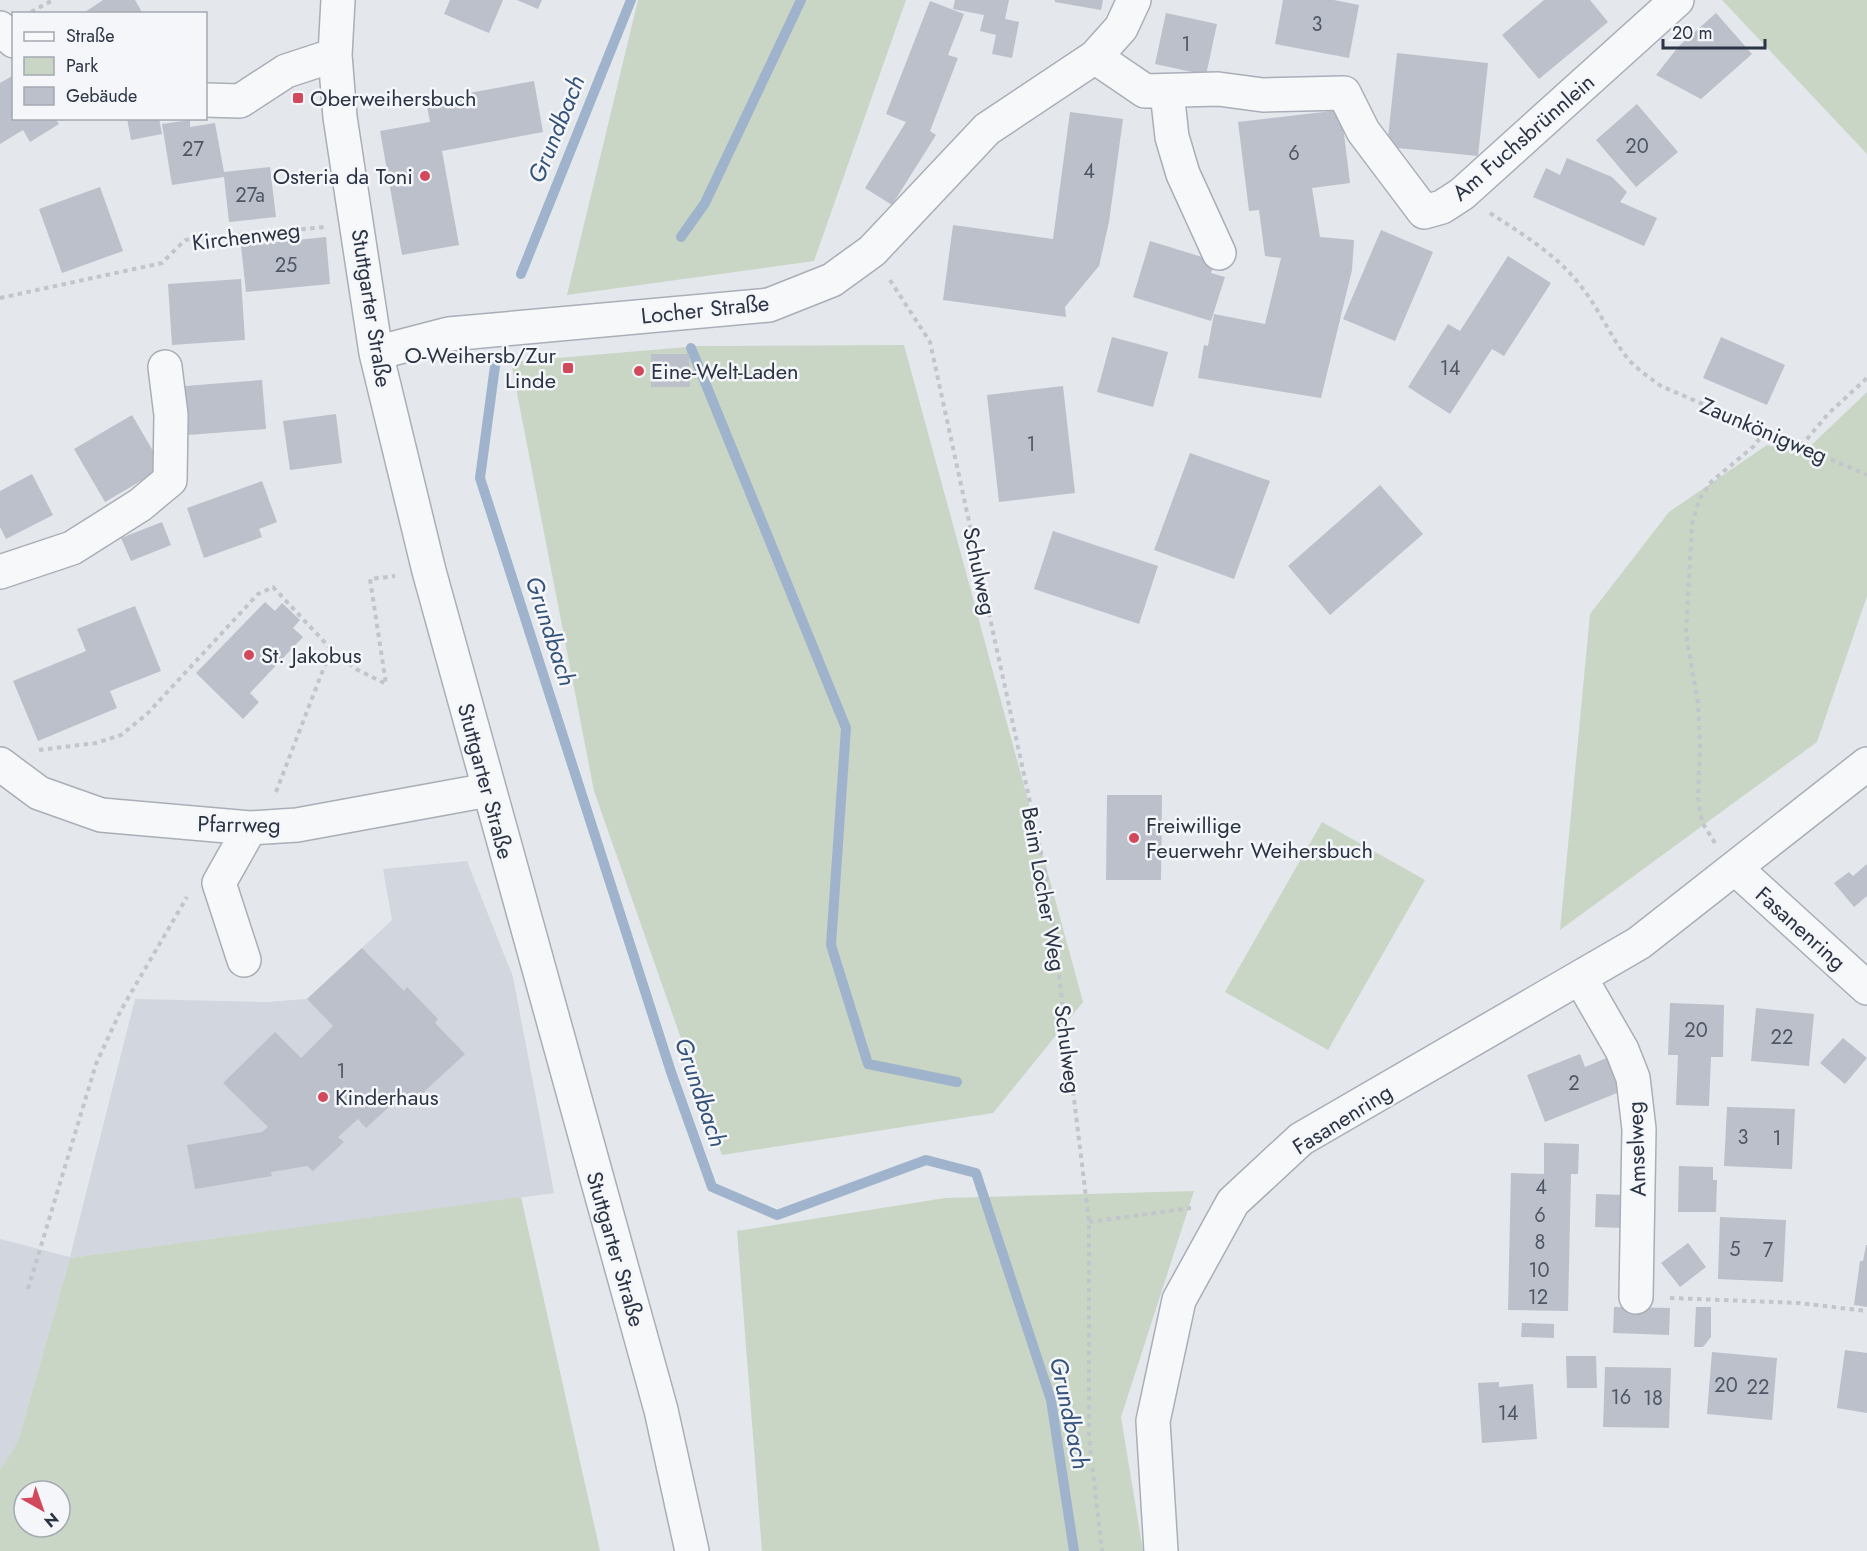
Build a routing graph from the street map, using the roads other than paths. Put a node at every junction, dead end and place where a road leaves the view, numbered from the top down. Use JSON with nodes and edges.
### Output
{"nodes":[{"id":1,"x":338,"y":0,"type":"edge"},
{"id":2,"x":1134,"y":0,"type":"edge"},
{"id":3,"x":1677,"y":0,"type":"edge"},
{"id":4,"x":0,"y":28,"type":"edge"},
{"id":5,"x":12,"y":39,"type":"edge"},
{"id":6,"x":335,"y":54,"type":"junction"},
{"id":7,"x":1095,"y":57,"type":"junction"},
{"id":8,"x":1167,"y":92,"type":"junction"},
{"id":9,"x":207,"y":100,"type":"edge"},
{"id":10,"x":1219,"y":253,"type":"dead end"},
{"id":11,"x":376,"y":353,"type":"junction"},
{"id":12,"x":165,"y":367,"type":"dead end"},
{"id":13,"x":0,"y":572,"type":"edge"},
{"id":14,"x":0,"y":764,"type":"edge"},
{"id":15,"x":1867,"y":764,"type":"edge"},
{"id":16,"x":488,"y":790,"type":"junction"},
{"id":17,"x":256,"y":827,"type":"junction"},
{"id":18,"x":1735,"y":868,"type":"junction"},
{"id":19,"x":244,"y":960,"type":"dead end"},
{"id":20,"x":1581,"y":979,"type":"junction"},
{"id":21,"x":1867,"y":988,"type":"edge"},
{"id":22,"x":1636,"y":1297,"type":"road end"},
{"id":23,"x":692,"y":1551,"type":"edge"},
{"id":24,"x":1161,"y":1551,"type":"edge"}],
"edges":[{"from":1,"to":6,"type":"street","name":"Stuttgarter Straße"},
{"from":2,"to":7,"type":"street","name":"Locher Straße"},
{"from":3,"to":8,"type":"street","name":"Am Fuchsbrünnlein"},
{"from":4,"to":5,"type":"street"},
{"from":6,"to":9,"type":"street"},
{"from":6,"to":11,"type":"street","name":"Stuttgarter Straße"},
{"from":7,"to":8,"type":"street","name":"Am Fuchsbrünnlein"},
{"from":7,"to":11,"type":"street","name":"Locher Straße"},
{"from":8,"to":10,"type":"street"},
{"from":11,"to":16,"type":"street","name":"Stuttgarter Straße"},
{"from":12,"to":13,"type":"street"},
{"from":14,"to":17,"type":"street","name":"Pfarrweg"},
{"from":15,"to":18,"type":"street","name":"Fasanenring"},
{"from":16,"to":17,"type":"street","name":"Pfarrweg"},
{"from":16,"to":23,"type":"street","name":"Stuttgarter Straße"},
{"from":17,"to":19,"type":"street"},
{"from":18,"to":20,"type":"street","name":"Fasanenring"},
{"from":18,"to":21,"type":"street","name":"Fasanenring"},
{"from":20,"to":22,"type":"street","name":"Amselweg"},
{"from":20,"to":24,"type":"street","name":"Fasanenring"}]}
